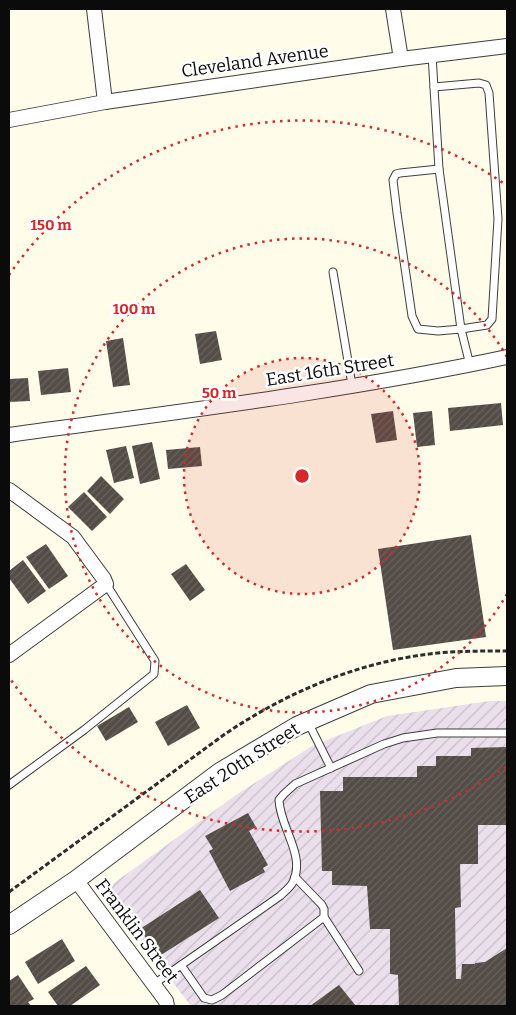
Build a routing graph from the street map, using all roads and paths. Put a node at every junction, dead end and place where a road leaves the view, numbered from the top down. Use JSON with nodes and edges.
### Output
{"nodes":[{"id":1,"x":94,"y":9,"type":"edge"},
{"id":2,"x":393,"y":9,"type":"edge"},
{"id":3,"x":507,"y":46,"type":"edge"},
{"id":4,"x":432,"y":55,"type":"junction"},
{"id":5,"x":401,"y":59,"type":"junction"},
{"id":6,"x":434,"y":86,"type":"junction"},
{"id":7,"x":105,"y":102,"type":"junction"},
{"id":8,"x":9,"y":120,"type":"edge"},
{"id":9,"x":439,"y":169,"type":"junction"},
{"id":10,"x":333,"y":272,"type":"dead end"},
{"id":11,"x":461,"y":329,"type":"junction"},
{"id":12,"x":507,"y":357,"type":"edge"},
{"id":13,"x":470,"y":365,"type":"junction"},
{"id":14,"x":352,"y":385,"type":"junction"},
{"id":15,"x":9,"y":435,"type":"edge"},
{"id":16,"x":9,"y":490,"type":"edge"},
{"id":17,"x":106,"y":584,"type":"junction"},
{"id":18,"x":9,"y":655,"type":"edge"},
{"id":19,"x":507,"y":676,"type":"edge"},
{"id":20,"x":308,"y":721,"type":"junction"},
{"id":21,"x":507,"y":733,"type":"edge"},
{"id":22,"x":331,"y":768,"type":"junction"},
{"id":23,"x":9,"y":785,"type":"edge"},
{"id":24,"x":295,"y":877,"type":"junction"},
{"id":25,"x":76,"y":880,"type":"junction"},
{"id":26,"x":324,"y":917,"type":"junction"},
{"id":27,"x":9,"y":925,"type":"edge"},
{"id":28,"x":181,"y":965,"type":"junction"},
{"id":29,"x":359,"y":971,"type":"dead end"},
{"id":30,"x":154,"y":984,"type":"junction"},
{"id":31,"x":167,"y":1006,"type":"edge"}],
"edges":[{"from":1,"to":7,"type":"street"},
{"from":2,"to":5,"type":"street"},
{"from":3,"to":4,"type":"street","name":"Cleveland Avenue"},
{"from":4,"to":5,"type":"street","name":"Cleveland Avenue"},
{"from":4,"to":6,"type":"lane"},
{"from":5,"to":7,"type":"street","name":"Cleveland Avenue"},
{"from":6,"to":9,"type":"lane"},
{"from":6,"to":11,"type":"lane"},
{"from":7,"to":8,"type":"street","name":"Cleveland Avenue"},
{"from":9,"to":11,"type":"lane"},
{"from":9,"to":11,"type":"lane"},
{"from":10,"to":14,"type":"lane"},
{"from":11,"to":13,"type":"lane"},
{"from":12,"to":13,"type":"street","name":"East 16th Street"},
{"from":13,"to":14,"type":"street","name":"East 16th Street"},
{"from":14,"to":15,"type":"street","name":"East 16th Street"},
{"from":16,"to":17,"type":"street"},
{"from":17,"to":18,"type":"street"},
{"from":17,"to":23,"type":"lane"},
{"from":19,"to":20,"type":"street","name":"East 20th Street"},
{"from":20,"to":22,"type":"lane"},
{"from":20,"to":25,"type":"street","name":"East 20th Street"},
{"from":21,"to":22,"type":"lane"},
{"from":22,"to":24,"type":"lane"},
{"from":24,"to":26,"type":"lane"},
{"from":24,"to":28,"type":"lane"},
{"from":25,"to":27,"type":"street","name":"East 20th Street"},
{"from":25,"to":30,"type":"street","name":"Franklin Street"},
{"from":26,"to":28,"type":"lane"},
{"from":26,"to":29,"type":"lane"},
{"from":28,"to":30,"type":"lane"},
{"from":30,"to":31,"type":"street","name":"Franklin Street"}]}
